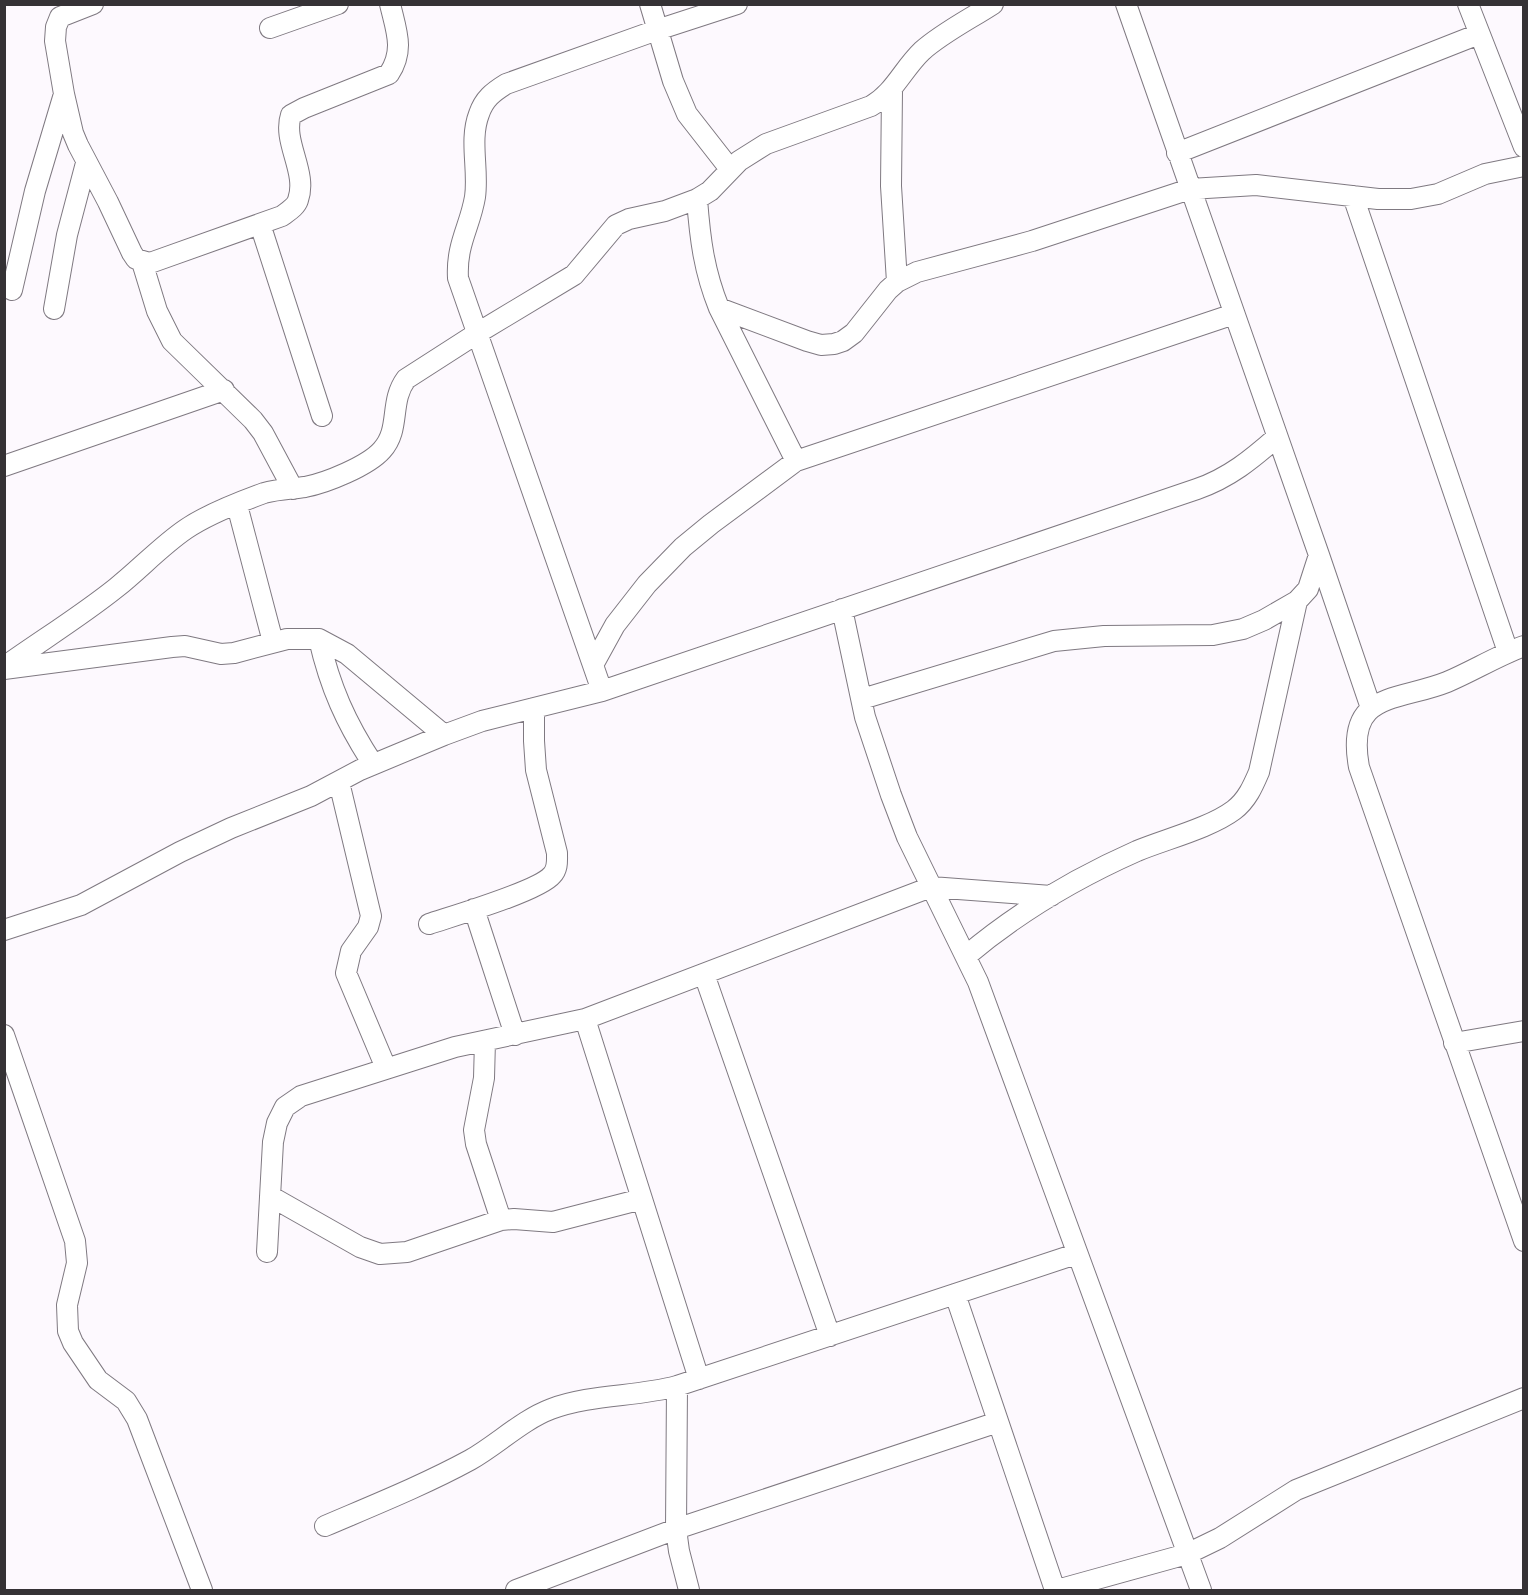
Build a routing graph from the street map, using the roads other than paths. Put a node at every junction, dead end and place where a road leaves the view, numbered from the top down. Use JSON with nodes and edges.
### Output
{"nodes":[{"id":1,"x":93,"y":4,"type":"edge"},
{"id":2,"x":338,"y":4,"type":"edge"},
{"id":3,"x":390,"y":4,"type":"edge"},
{"id":4,"x":650,"y":4,"type":"edge"},
{"id":5,"x":737,"y":4,"type":"edge"},
{"id":6,"x":993,"y":4,"type":"edge"},
{"id":7,"x":1126,"y":4,"type":"edge"},
{"id":8,"x":1468,"y":4,"type":"edge"},
{"id":9,"x":270,"y":28,"type":"dead end"},
{"id":10,"x":657,"y":30,"type":"junction"},
{"id":11,"x":1479,"y":34,"type":"junction"},
{"id":12,"x":892,"y":90,"type":"junction"},
{"id":13,"x":64,"y":94,"type":"junction"},
{"id":14,"x":1524,"y":147,"type":"edge"},
{"id":15,"x":1178,"y":153,"type":"junction"},
{"id":16,"x":86,"y":163,"type":"junction"},
{"id":17,"x":1524,"y":166,"type":"edge"},
{"id":18,"x":730,"y":169,"type":"junction"},
{"id":19,"x":1190,"y":189,"type":"junction"},
{"id":20,"x":1353,"y":196,"type":"junction"},
{"id":21,"x":697,"y":199,"type":"junction"},
{"id":22,"x":260,"y":224,"type":"junction"},
{"id":23,"x":142,"y":262,"type":"junction"},
{"id":24,"x":897,"y":282,"type":"junction"},
{"id":25,"x":12,"y":290,"type":"dead end"},
{"id":26,"x":719,"y":308,"type":"junction"},
{"id":27,"x":54,"y":309,"type":"dead end"},
{"id":28,"x":1234,"y":314,"type":"junction"},
{"id":29,"x":476,"y":334,"type":"junction"},
{"id":30,"x":224,"y":390,"type":"junction"},
{"id":31,"x":322,"y":416,"type":"dead end"},
{"id":32,"x":1277,"y":437,"type":"junction"},
{"id":33,"x":796,"y":461,"type":"junction"},
{"id":34,"x":4,"y":466,"type":"edge"},
{"id":35,"x":293,"y":489,"type":"junction"},
{"id":36,"x":237,"y":505,"type":"junction"},
{"id":37,"x":1319,"y":555,"type":"junction"},
{"id":38,"x":1297,"y":601,"type":"junction"},
{"id":39,"x":842,"y":609,"type":"junction"},
{"id":40,"x":319,"y":639,"type":"junction"},
{"id":41,"x":273,"y":642,"type":"junction"},
{"id":42,"x":1516,"y":649,"type":"edge"},
{"id":43,"x":593,"y":665,"type":"junction"},
{"id":44,"x":4,"y":668,"type":"edge"},
{"id":45,"x":602,"y":691,"type":"junction"},
{"id":46,"x":862,"y":699,"type":"junction"},
{"id":47,"x":534,"y":708,"type":"junction"},
{"id":48,"x":1371,"y":708,"type":"junction"},
{"id":49,"x":444,"y":735,"type":"junction"},
{"id":50,"x":373,"y":764,"type":"junction"},
{"id":51,"x":339,"y":782,"type":"junction"},
{"id":52,"x":931,"y":887,"type":"junction"},
{"id":53,"x":1051,"y":896,"type":"junction"},
{"id":54,"x":474,"y":909,"type":"junction"},
{"id":55,"x":429,"y":924,"type":"dead end"},
{"id":56,"x":4,"y":930,"type":"edge"},
{"id":57,"x":966,"y":956,"type":"junction"},
{"id":58,"x":704,"y":974,"type":"junction"},
{"id":59,"x":585,"y":1019,"type":"junction"},
{"id":60,"x":1524,"y":1031,"type":"edge"},
{"id":61,"x":515,"y":1035,"type":"junction"},
{"id":62,"x":485,"y":1041,"type":"junction"},
{"id":63,"x":1454,"y":1043,"type":"junction"},
{"id":64,"x":7,"y":1048,"type":"edge"},
{"id":65,"x":386,"y":1068,"type":"junction"},
{"id":66,"x":270,"y":1196,"type":"junction"},
{"id":67,"x":642,"y":1199,"type":"junction"},
{"id":68,"x":501,"y":1220,"type":"junction"},
{"id":69,"x":1524,"y":1241,"type":"edge"},
{"id":70,"x":267,"y":1252,"type":"dead end"},
{"id":71,"x":1076,"y":1254,"type":"junction"},
{"id":72,"x":955,"y":1294,"type":"junction"},
{"id":73,"x":830,"y":1336,"type":"junction"},
{"id":74,"x":699,"y":1379,"type":"junction"},
{"id":75,"x":677,"y":1386,"type":"junction"},
{"id":76,"x":1524,"y":1398,"type":"edge"},
{"id":77,"x":998,"y":1422,"type":"junction"},
{"id":78,"x":325,"y":1526,"type":"dead end"},
{"id":79,"x":676,"y":1529,"type":"junction"},
{"id":80,"x":1187,"y":1554,"type":"junction"},
{"id":81,"x":202,"y":1590,"type":"edge"},
{"id":82,"x":516,"y":1590,"type":"edge"},
{"id":83,"x":688,"y":1590,"type":"edge"},
{"id":84,"x":1056,"y":1590,"type":"edge"},
{"id":85,"x":1201,"y":1590,"type":"edge"}],
"edges":[{"from":1,"to":13,"type":"street"},
{"from":2,"to":9,"type":"street"},
{"from":3,"to":22,"type":"street"},
{"from":4,"to":10,"type":"street"},
{"from":5,"to":10,"type":"street"},
{"from":6,"to":12,"type":"street"},
{"from":7,"to":15,"type":"street"},
{"from":8,"to":11,"type":"street"},
{"from":10,"to":18,"type":"street"},
{"from":10,"to":29,"type":"street"},
{"from":11,"to":14,"type":"street"},
{"from":11,"to":15,"type":"street"},
{"from":12,"to":18,"type":"street"},
{"from":12,"to":24,"type":"street"},
{"from":13,"to":16,"type":"street"},
{"from":13,"to":25,"type":"street"},
{"from":15,"to":19,"type":"street"},
{"from":16,"to":23,"type":"street"},
{"from":16,"to":27,"type":"street"},
{"from":17,"to":20,"type":"street"},
{"from":18,"to":21,"type":"street"},
{"from":19,"to":20,"type":"street"},
{"from":19,"to":24,"type":"street"},
{"from":19,"to":28,"type":"street"},
{"from":20,"to":42,"type":"street"},
{"from":21,"to":26,"type":"street"},
{"from":21,"to":29,"type":"street"},
{"from":22,"to":23,"type":"street"},
{"from":22,"to":31,"type":"street"},
{"from":23,"to":30,"type":"street"},
{"from":24,"to":26,"type":"street"},
{"from":26,"to":33,"type":"street"},
{"from":28,"to":32,"type":"street"},
{"from":28,"to":33,"type":"street"},
{"from":29,"to":35,"type":"street"},
{"from":29,"to":43,"type":"street"},
{"from":30,"to":34,"type":"street"},
{"from":30,"to":35,"type":"street"},
{"from":32,"to":37,"type":"street"},
{"from":32,"to":39,"type":"street"},
{"from":33,"to":43,"type":"street"},
{"from":35,"to":36,"type":"street"},
{"from":36,"to":41,"type":"street"},
{"from":36,"to":44,"type":"street"},
{"from":37,"to":38,"type":"street"},
{"from":37,"to":48,"type":"street"},
{"from":38,"to":46,"type":"street"},
{"from":38,"to":53,"type":"street"},
{"from":39,"to":45,"type":"street"},
{"from":39,"to":46,"type":"street"},
{"from":40,"to":41,"type":"street"},
{"from":40,"to":49,"type":"street"},
{"from":40,"to":50,"type":"street"},
{"from":41,"to":44,"type":"street"},
{"from":42,"to":48,"type":"street"},
{"from":43,"to":45,"type":"street"},
{"from":45,"to":47,"type":"street"},
{"from":46,"to":52,"type":"street"},
{"from":47,"to":49,"type":"street"},
{"from":47,"to":54,"type":"street"},
{"from":48,"to":63,"type":"street"},
{"from":49,"to":50,"type":"street"},
{"from":50,"to":51,"type":"street"},
{"from":51,"to":56,"type":"street"},
{"from":51,"to":65,"type":"street"},
{"from":52,"to":53,"type":"street"},
{"from":52,"to":57,"type":"street"},
{"from":52,"to":58,"type":"street"},
{"from":53,"to":57,"type":"street"},
{"from":54,"to":55,"type":"street"},
{"from":54,"to":61,"type":"street"},
{"from":57,"to":71,"type":"street"},
{"from":58,"to":59,"type":"street"},
{"from":58,"to":73,"type":"street"},
{"from":59,"to":61,"type":"street"},
{"from":59,"to":67,"type":"street"},
{"from":60,"to":63,"type":"street"},
{"from":61,"to":62,"type":"street"},
{"from":62,"to":65,"type":"street"},
{"from":62,"to":68,"type":"street"},
{"from":63,"to":69,"type":"street"},
{"from":64,"to":81,"type":"street"},
{"from":65,"to":66,"type":"street"},
{"from":66,"to":68,"type":"street"},
{"from":66,"to":70,"type":"street"},
{"from":67,"to":68,"type":"street"},
{"from":67,"to":74,"type":"street"},
{"from":71,"to":72,"type":"street"},
{"from":71,"to":80,"type":"street"},
{"from":72,"to":73,"type":"street"},
{"from":72,"to":77,"type":"street"},
{"from":73,"to":74,"type":"street"},
{"from":74,"to":75,"type":"street"},
{"from":75,"to":78,"type":"street"},
{"from":75,"to":79,"type":"street"},
{"from":76,"to":80,"type":"street"},
{"from":77,"to":79,"type":"street"},
{"from":77,"to":84,"type":"street"},
{"from":79,"to":82,"type":"street"},
{"from":79,"to":83,"type":"street"},
{"from":80,"to":84,"type":"street"},
{"from":80,"to":85,"type":"street"}]}
